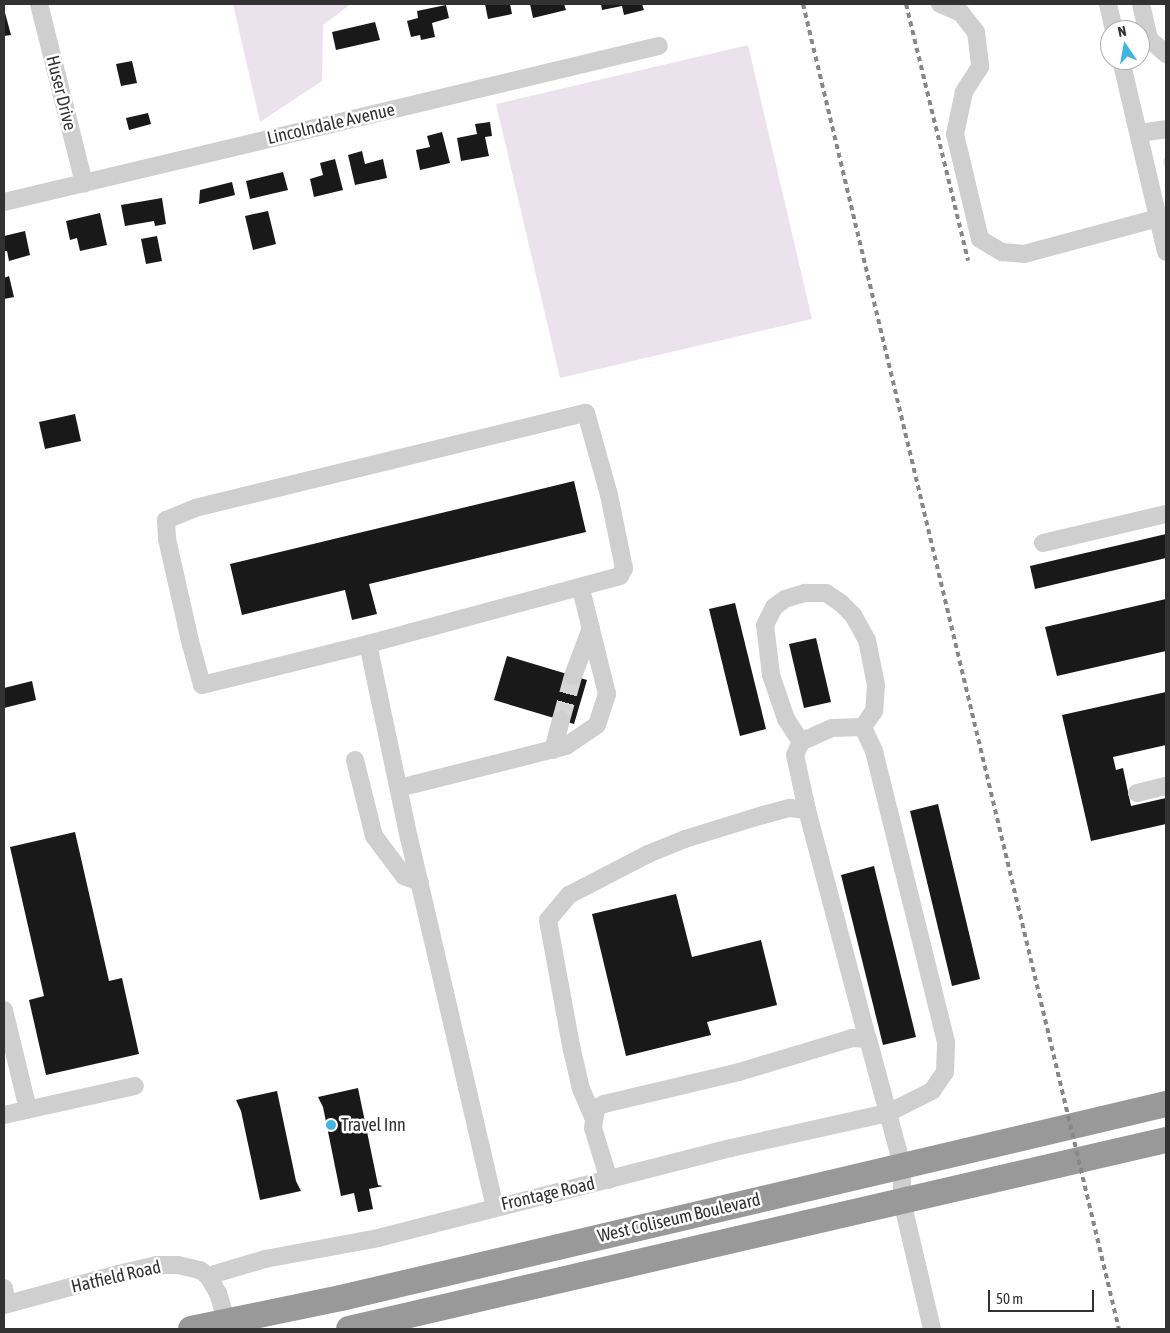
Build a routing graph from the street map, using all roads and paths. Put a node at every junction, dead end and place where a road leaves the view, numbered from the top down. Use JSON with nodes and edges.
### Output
{"nodes":[{"id":1,"x":39,"y":4,"type":"edge"},
{"id":2,"x":940,"y":4,"type":"edge"},
{"id":3,"x":1108,"y":4,"type":"edge"},
{"id":4,"x":1141,"y":4,"type":"edge"},
{"id":5,"x":1112,"y":20,"type":"edge"},
{"id":6,"x":659,"y":46,"type":"dead end"},
{"id":7,"x":1166,"y":54,"type":"edge"},
{"id":8,"x":1123,"y":70,"type":"edge"},
{"id":9,"x":1166,"y":129,"type":"edge"},
{"id":10,"x":1139,"y":133,"type":"junction"},
{"id":11,"x":84,"y":183,"type":"junction"},
{"id":12,"x":4,"y":202,"type":"edge"},
{"id":13,"x":1158,"y":218,"type":"junction"},
{"id":14,"x":1166,"y":252,"type":"edge"},
{"id":15,"x":1166,"y":514,"type":"edge"},
{"id":16,"x":1043,"y":542,"type":"dead end"},
{"id":17,"x":581,"y":589,"type":"junction"},
{"id":18,"x":591,"y":628,"type":"junction"},
{"id":19,"x":368,"y":644,"type":"junction"},
{"id":20,"x":573,"y":676,"type":"tunnel mouth"},
{"id":21,"x":561,"y":720,"type":"tunnel mouth"},
{"id":22,"x":864,"y":727,"type":"junction"},
{"id":23,"x":801,"y":742,"type":"junction"},
{"id":24,"x":553,"y":750,"type":"junction"},
{"id":25,"x":355,"y":760,"type":"dead end"},
{"id":26,"x":1166,"y":786,"type":"edge"},
{"id":27,"x":399,"y":788,"type":"junction"},
{"id":28,"x":1137,"y":793,"type":"dead end"},
{"id":29,"x":808,"y":810,"type":"junction"},
{"id":30,"x":420,"y":882,"type":"junction"},
{"id":31,"x":4,"y":1010,"type":"edge"},
{"id":32,"x":868,"y":1041,"type":"junction"},
{"id":33,"x":135,"y":1086,"type":"dead end"},
{"id":34,"x":1166,"y":1104,"type":"edge"},
{"id":35,"x":28,"y":1110,"type":"junction"},
{"id":36,"x":888,"y":1113,"type":"junction"},
{"id":37,"x":4,"y":1115,"type":"edge"},
{"id":38,"x":593,"y":1116,"type":"junction"},
{"id":39,"x":1166,"y":1140,"type":"edge"},
{"id":40,"x":902,"y":1165,"type":"junction"},
{"id":41,"x":609,"y":1180,"type":"junction"},
{"id":42,"x":902,"y":1201,"type":"junction"},
{"id":43,"x":495,"y":1207,"type":"junction"},
{"id":44,"x":208,"y":1276,"type":"junction"},
{"id":45,"x":5,"y":1299,"type":"edge"},
{"id":46,"x":228,"y":1325,"type":"edge"},
{"id":47,"x":191,"y":1329,"type":"edge"},
{"id":48,"x":349,"y":1329,"type":"edge"},
{"id":49,"x":932,"y":1329,"type":"edge"}],
"edges":[{"from":1,"to":11,"type":"street","name":"Huser Drive"},
{"from":2,"to":13,"type":"street"},
{"from":3,"to":5,"type":"street"},
{"from":4,"to":7,"type":"street"},
{"from":6,"to":11,"type":"street","name":"Lincolndale Avenue"},
{"from":8,"to":10,"type":"street"},
{"from":9,"to":10,"type":"street"},
{"from":10,"to":13,"type":"street"},
{"from":11,"to":12,"type":"street","name":"Lincolndale Avenue"},
{"from":13,"to":14,"type":"street"},
{"from":15,"to":16,"type":"street"},
{"from":17,"to":18,"type":"street"},
{"from":17,"to":19,"type":"street"},
{"from":17,"to":19,"type":"street"},
{"from":18,"to":20,"type":"street"},
{"from":18,"to":24,"type":"street"},
{"from":19,"to":27,"type":"street"},
{"from":21,"to":24,"type":"street"},
{"from":22,"to":23,"type":"street"},
{"from":22,"to":23,"type":"street"},
{"from":22,"to":36,"type":"street","name":"Frontage Road"},
{"from":23,"to":29,"type":"street"},
{"from":24,"to":27,"type":"street"},
{"from":25,"to":30,"type":"street"},
{"from":26,"to":28,"type":"street"},
{"from":27,"to":30,"type":"street"},
{"from":29,"to":32,"type":"street"},
{"from":29,"to":38,"type":"street"},
{"from":30,"to":43,"type":"street"},
{"from":31,"to":35,"type":"street"},
{"from":32,"to":36,"type":"street"},
{"from":32,"to":38,"type":"street"},
{"from":33,"to":35,"type":"street"},
{"from":34,"to":40,"type":"highway","name":"West Coliseum Boulevard"},
{"from":35,"to":37,"type":"street"},
{"from":36,"to":40,"type":"street"},
{"from":36,"to":41,"type":"street","name":"Frontage Road"},
{"from":38,"to":41,"type":"street"},
{"from":39,"to":42,"type":"highway","name":"West Coliseum Boulevard"},
{"from":40,"to":42,"type":"street"},
{"from":40,"to":46,"type":"highway","name":"West Coliseum Boulevard"},
{"from":41,"to":43,"type":"street","name":"Frontage Road"},
{"from":42,"to":48,"type":"highway","name":"West Coliseum Boulevard"},
{"from":42,"to":49,"type":"street"},
{"from":43,"to":44,"type":"street","name":"Frontage Road"},
{"from":44,"to":45,"type":"street","name":"Hatfield Road"},
{"from":44,"to":46,"type":"street"},
{"from":46,"to":47,"type":"highway","name":"West Coliseum Boulevard"}]}
